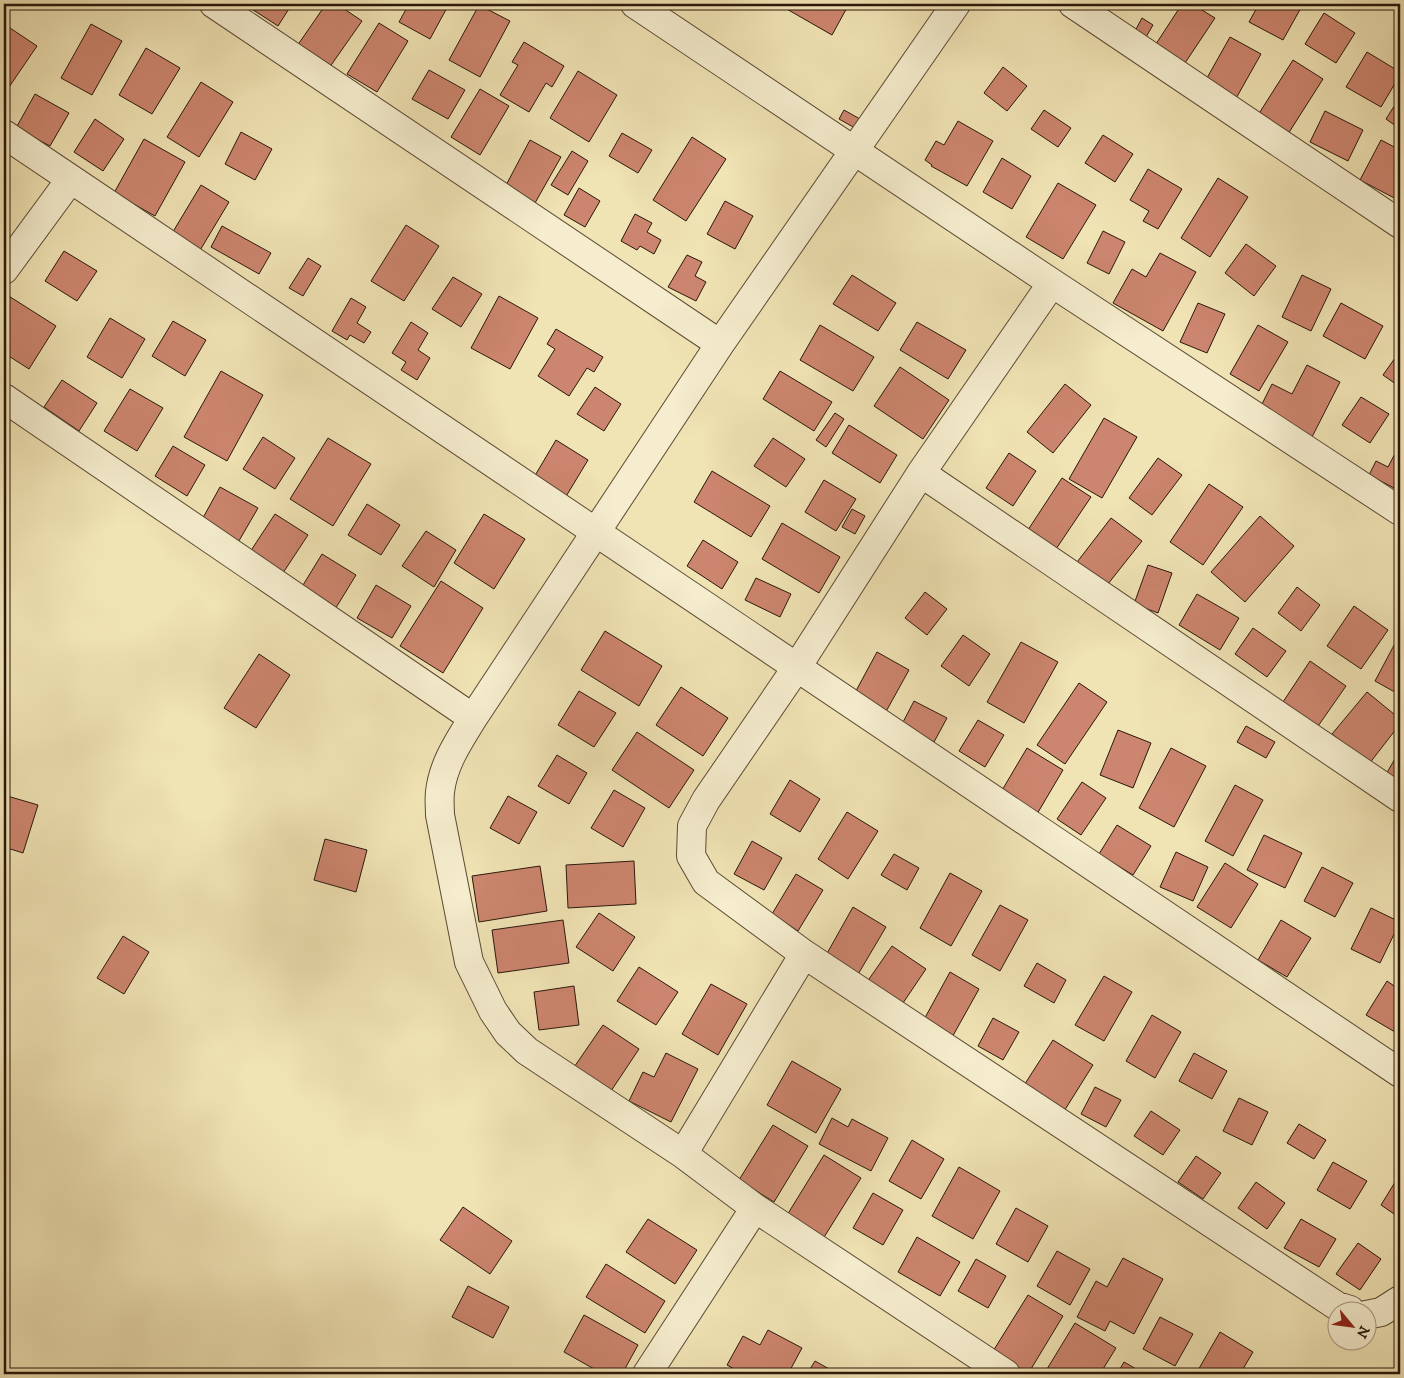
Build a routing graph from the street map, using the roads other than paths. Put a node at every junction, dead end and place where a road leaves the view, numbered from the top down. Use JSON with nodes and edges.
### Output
{"nodes":[{"id":1,"x":214,"y":4,"type":"edge"},
{"id":2,"x":635,"y":4,"type":"edge"},
{"id":3,"x":956,"y":4,"type":"edge"},
{"id":4,"x":1073,"y":4,"type":"edge"},
{"id":5,"x":4,"y":134,"type":"edge"},
{"id":6,"x":855,"y":151,"type":"junction"},
{"id":7,"x":70,"y":180,"type":"junction"},
{"id":8,"x":1400,"y":224,"type":"edge"},
{"id":9,"x":4,"y":270,"type":"edge"},
{"id":10,"x":1052,"y":283,"type":"junction"},
{"id":11,"x":720,"y":344,"type":"junction"},
{"id":12,"x":4,"y":398,"type":"edge"},
{"id":13,"x":921,"y":473,"type":"junction"},
{"id":14,"x":1400,"y":511,"type":"edge"},
{"id":15,"x":595,"y":532,"type":"junction"},
{"id":16,"x":797,"y":667,"type":"junction"},
{"id":17,"x":473,"y":718,"type":"junction"},
{"id":18,"x":1400,"y":798,"type":"edge"},
{"id":19,"x":804,"y":954,"type":"junction"},
{"id":20,"x":1400,"y":1073,"type":"edge"},
{"id":21,"x":683,"y":1154,"type":"junction"},
{"id":22,"x":755,"y":1208,"type":"junction"},
{"id":23,"x":1328,"y":1300,"type":"edge"},
{"id":24,"x":1400,"y":1300,"type":"edge"},
{"id":25,"x":1376,"y":1313,"type":"edge"},
{"id":26,"x":647,"y":1374,"type":"edge"},
{"id":27,"x":1006,"y":1374,"type":"edge"}],
"edges":[{"from":1,"to":11,"type":"street"},
{"from":2,"to":6,"type":"street"},
{"from":3,"to":6,"type":"street"},
{"from":4,"to":8,"type":"street"},
{"from":5,"to":7,"type":"street"},
{"from":6,"to":10,"type":"street"},
{"from":6,"to":11,"type":"street"},
{"from":7,"to":9,"type":"street"},
{"from":7,"to":15,"type":"street"},
{"from":10,"to":13,"type":"street"},
{"from":10,"to":14,"type":"street"},
{"from":11,"to":15,"type":"street"},
{"from":12,"to":17,"type":"street"},
{"from":13,"to":16,"type":"street"},
{"from":13,"to":18,"type":"street"},
{"from":15,"to":16,"type":"street"},
{"from":15,"to":17,"type":"street"},
{"from":16,"to":19,"type":"street"},
{"from":16,"to":20,"type":"street"},
{"from":17,"to":21,"type":"street"},
{"from":19,"to":21,"type":"street"},
{"from":19,"to":23,"type":"street"},
{"from":21,"to":22,"type":"street"},
{"from":22,"to":26,"type":"street"},
{"from":22,"to":27,"type":"street"},
{"from":24,"to":25,"type":"street"}]}
